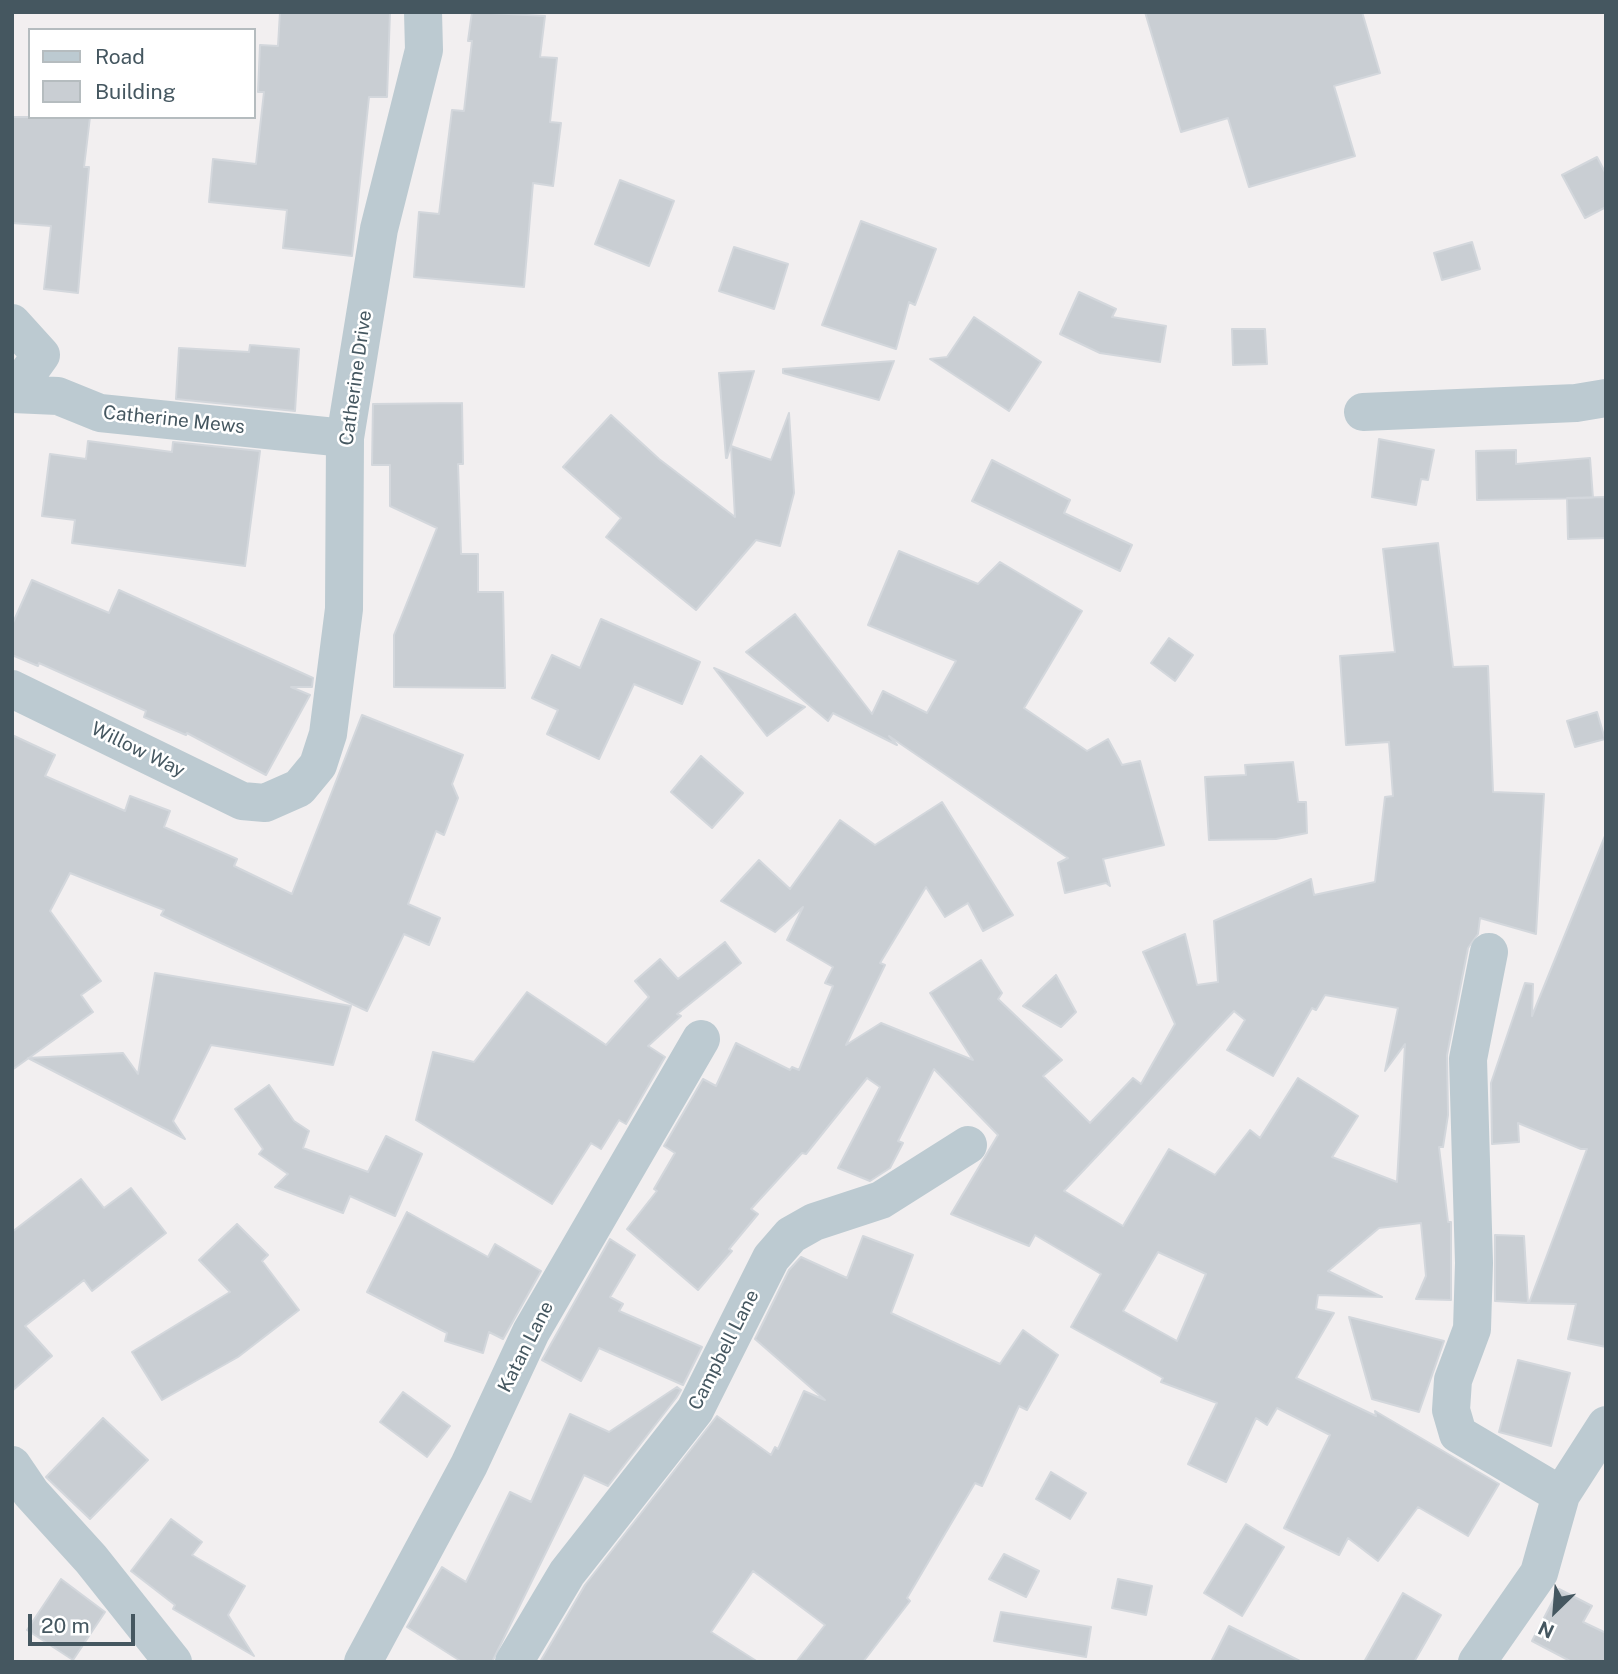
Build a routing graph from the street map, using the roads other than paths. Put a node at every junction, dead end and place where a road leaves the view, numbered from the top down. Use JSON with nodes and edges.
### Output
{"nodes":[{"id":1,"x":423,"y":12,"type":"edge"},
{"id":2,"x":12,"y":323,"type":"edge"},
{"id":3,"x":1606,"y":398,"type":"edge"},
{"id":4,"x":1363,"y":412,"type":"dead end"},
{"id":5,"x":345,"y":438,"type":"junction"},
{"id":6,"x":12,"y":689,"type":"edge"},
{"id":7,"x":265,"y":803,"type":"joint"},
{"id":8,"x":1489,"y":952,"type":"dead end"},
{"id":9,"x":701,"y":1039,"type":"dead end"},
{"id":10,"x":968,"y":1144,"type":"dead end"},
{"id":11,"x":1606,"y":1425,"type":"edge"},
{"id":12,"x":12,"y":1465,"type":"edge"},
{"id":13,"x":1561,"y":1495,"type":"junction"},
{"id":14,"x":173,"y":1662,"type":"edge"},
{"id":15,"x":363,"y":1662,"type":"edge"},
{"id":16,"x":514,"y":1662,"type":"edge"},
{"id":17,"x":1477,"y":1662,"type":"edge"}],
"edges":[{"from":1,"to":5,"type":"street","name":"Catherine Drive"},
{"from":2,"to":5,"type":"street","name":"Catherine Mews"},
{"from":3,"to":4,"type":"street"},
{"from":5,"to":7,"type":"street","name":"Catherine Drive"},
{"from":6,"to":7,"type":"street","name":"Willow Way"},
{"from":8,"to":13,"type":"street"},
{"from":9,"to":15,"type":"street","name":"Katan Lane"},
{"from":10,"to":16,"type":"street","name":"Campbell Lane"},
{"from":11,"to":13,"type":"street"},
{"from":12,"to":14,"type":"street"},
{"from":13,"to":17,"type":"street"}]}
